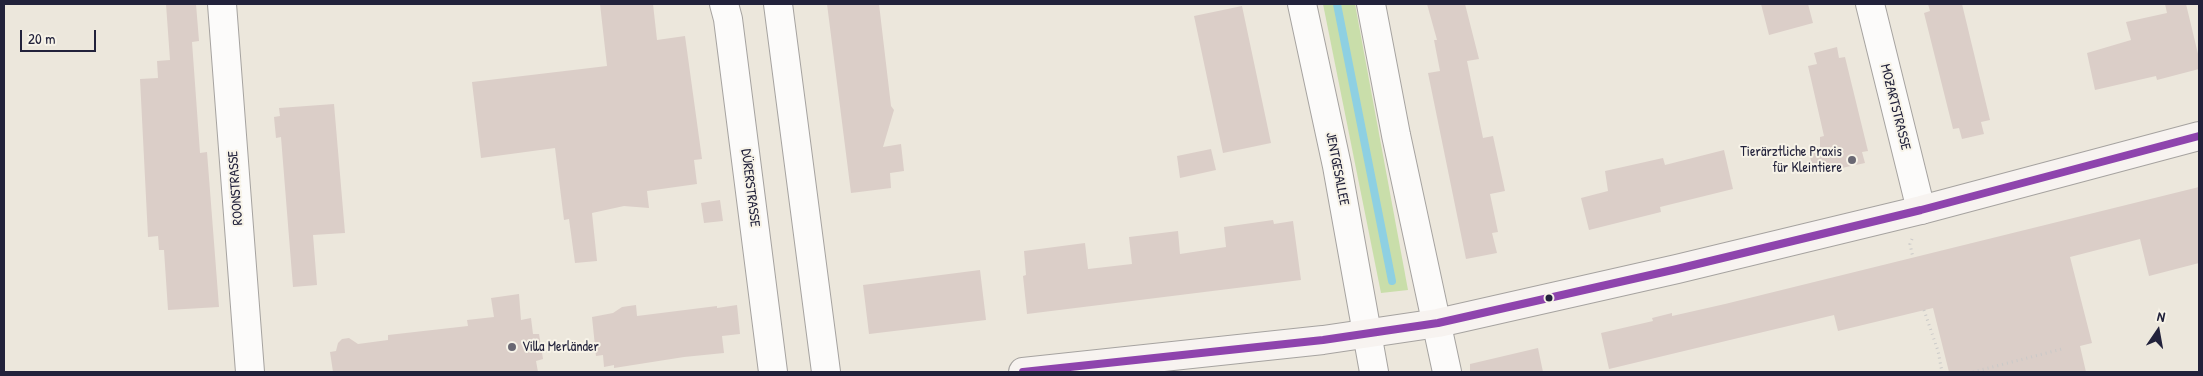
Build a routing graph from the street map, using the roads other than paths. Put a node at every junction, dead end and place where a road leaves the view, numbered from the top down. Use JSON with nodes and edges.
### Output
{"nodes":[{"id":1,"x":222,"y":4,"type":"edge"},
{"id":2,"x":724,"y":4,"type":"edge"},
{"id":3,"x":778,"y":4,"type":"edge"},
{"id":4,"x":1302,"y":4,"type":"edge"},
{"id":5,"x":1371,"y":4,"type":"edge"},
{"id":6,"x":1870,"y":4,"type":"edge"},
{"id":7,"x":2199,"y":136,"type":"edge"},
{"id":8,"x":1921,"y":210,"type":"junction"},
{"id":9,"x":1438,"y":324,"type":"junction"},
{"id":10,"x":1368,"y":334,"type":"junction"},
{"id":11,"x":250,"y":372,"type":"edge"},
{"id":12,"x":773,"y":372,"type":"edge"},
{"id":13,"x":826,"y":372,"type":"edge"},
{"id":14,"x":1023,"y":372,"type":"edge"},
{"id":15,"x":1374,"y":372,"type":"edge"},
{"id":16,"x":1447,"y":372,"type":"edge"}],
"edges":[{"from":1,"to":11,"type":"street","name":"ROONSTRASSE"},
{"from":2,"to":12,"type":"street","name":"DÜRERSTRASSE"},
{"from":3,"to":13,"type":"street"},
{"from":4,"to":10,"type":"street","name":"JENTGESALLEE"},
{"from":5,"to":9,"type":"street"},
{"from":6,"to":8,"type":"street","name":"MOZARTSTRASSE"},
{"from":7,"to":8,"type":"street"},
{"from":8,"to":9,"type":"street"},
{"from":9,"to":10,"type":"street"},
{"from":9,"to":16,"type":"street"},
{"from":10,"to":14,"type":"street"},
{"from":10,"to":15,"type":"street","name":"JENTGESALLEE"}]}
